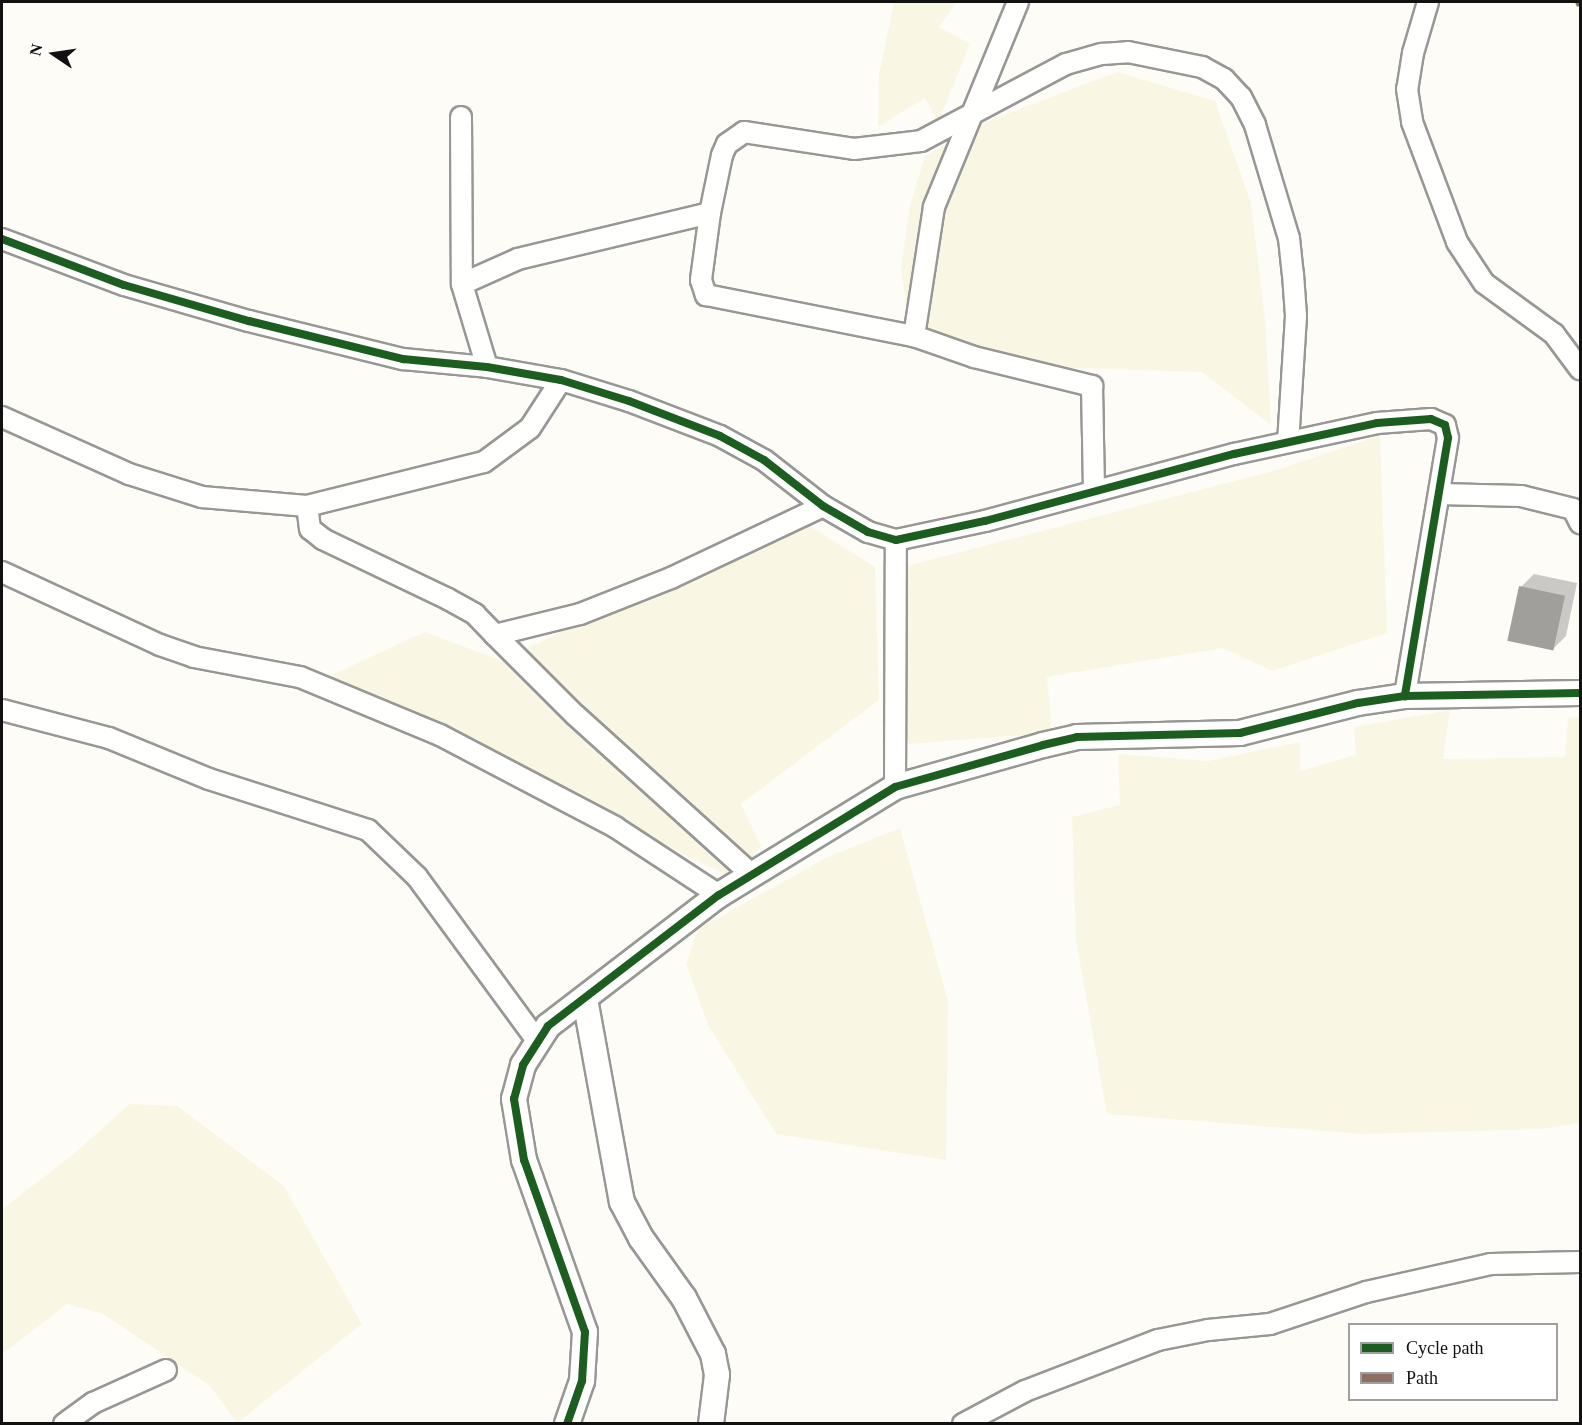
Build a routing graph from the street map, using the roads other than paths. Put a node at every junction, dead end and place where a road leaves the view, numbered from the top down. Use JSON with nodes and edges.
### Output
{"nodes":[{"id":1,"x":1018,"y":2,"type":"edge"},
{"id":2,"x":1428,"y":2,"type":"edge"},
{"id":3,"x":461,"y":117,"type":"dead end"},
{"id":4,"x":968,"y":119,"type":"junction"},
{"id":5,"x":710,"y":213,"type":"junction"},
{"id":6,"x":2,"y":239,"type":"edge"},
{"id":7,"x":462,"y":284,"type":"junction"},
{"id":8,"x":914,"y":336,"type":"junction"},
{"id":9,"x":487,"y":367,"type":"junction"},
{"id":10,"x":1581,"y":369,"type":"edge"},
{"id":11,"x":561,"y":380,"type":"junction"},
{"id":12,"x":2,"y":417,"type":"edge"},
{"id":13,"x":1288,"y":442,"type":"junction"},
{"id":14,"x":1094,"y":490,"type":"junction"},
{"id":15,"x":1439,"y":495,"type":"junction"},
{"id":16,"x":307,"y":506,"type":"junction"},
{"id":17,"x":823,"y":506,"type":"junction"},
{"id":18,"x":1578,"y":508,"type":"edge"},
{"id":19,"x":896,"y":540,"type":"junction"},
{"id":20,"x":2,"y":572,"type":"edge"},
{"id":21,"x":495,"y":635,"type":"junction"},
{"id":22,"x":1581,"y":693,"type":"edge"},
{"id":23,"x":1405,"y":696,"type":"junction"},
{"id":24,"x":2,"y":710,"type":"edge"},
{"id":25,"x":895,"y":787,"type":"junction"},
{"id":26,"x":750,"y":873,"type":"junction"},
{"id":27,"x":719,"y":895,"type":"junction"},
{"id":28,"x":585,"y":999,"type":"junction"},
{"id":29,"x":536,"y":1039,"type":"junction"},
{"id":30,"x":1581,"y":1262,"type":"edge"},
{"id":31,"x":166,"y":1370,"type":"dead end"},
{"id":32,"x":967,"y":1423,"type":"edge"},
{"id":33,"x":64,"y":1424,"type":"edge"},
{"id":34,"x":567,"y":1424,"type":"edge"},
{"id":35,"x":711,"y":1424,"type":"edge"}],
"edges":[{"from":1,"to":4,"type":"street"},
{"from":2,"to":10,"type":"street"},
{"from":3,"to":7,"type":"street"},
{"from":4,"to":5,"type":"street"},
{"from":4,"to":8,"type":"street"},
{"from":4,"to":13,"type":"street"},
{"from":5,"to":7,"type":"street"},
{"from":5,"to":8,"type":"street"},
{"from":6,"to":9,"type":"street"},
{"from":7,"to":9,"type":"street"},
{"from":8,"to":14,"type":"street"},
{"from":9,"to":11,"type":"street"},
{"from":11,"to":16,"type":"street"},
{"from":11,"to":17,"type":"street"},
{"from":12,"to":16,"type":"street"},
{"from":13,"to":14,"type":"street"},
{"from":13,"to":15,"type":"street"},
{"from":14,"to":19,"type":"street"},
{"from":15,"to":18,"type":"street"},
{"from":15,"to":23,"type":"street"},
{"from":16,"to":21,"type":"street"},
{"from":17,"to":19,"type":"street"},
{"from":17,"to":21,"type":"street"},
{"from":19,"to":25,"type":"street"},
{"from":20,"to":27,"type":"street"},
{"from":21,"to":26,"type":"street"},
{"from":22,"to":23,"type":"street"},
{"from":23,"to":25,"type":"street"},
{"from":24,"to":29,"type":"street"},
{"from":25,"to":26,"type":"street"},
{"from":26,"to":27,"type":"street"},
{"from":27,"to":28,"type":"street"},
{"from":28,"to":29,"type":"street"},
{"from":28,"to":35,"type":"street"},
{"from":29,"to":34,"type":"street"},
{"from":30,"to":32,"type":"street"},
{"from":31,"to":33,"type":"street"}]}
